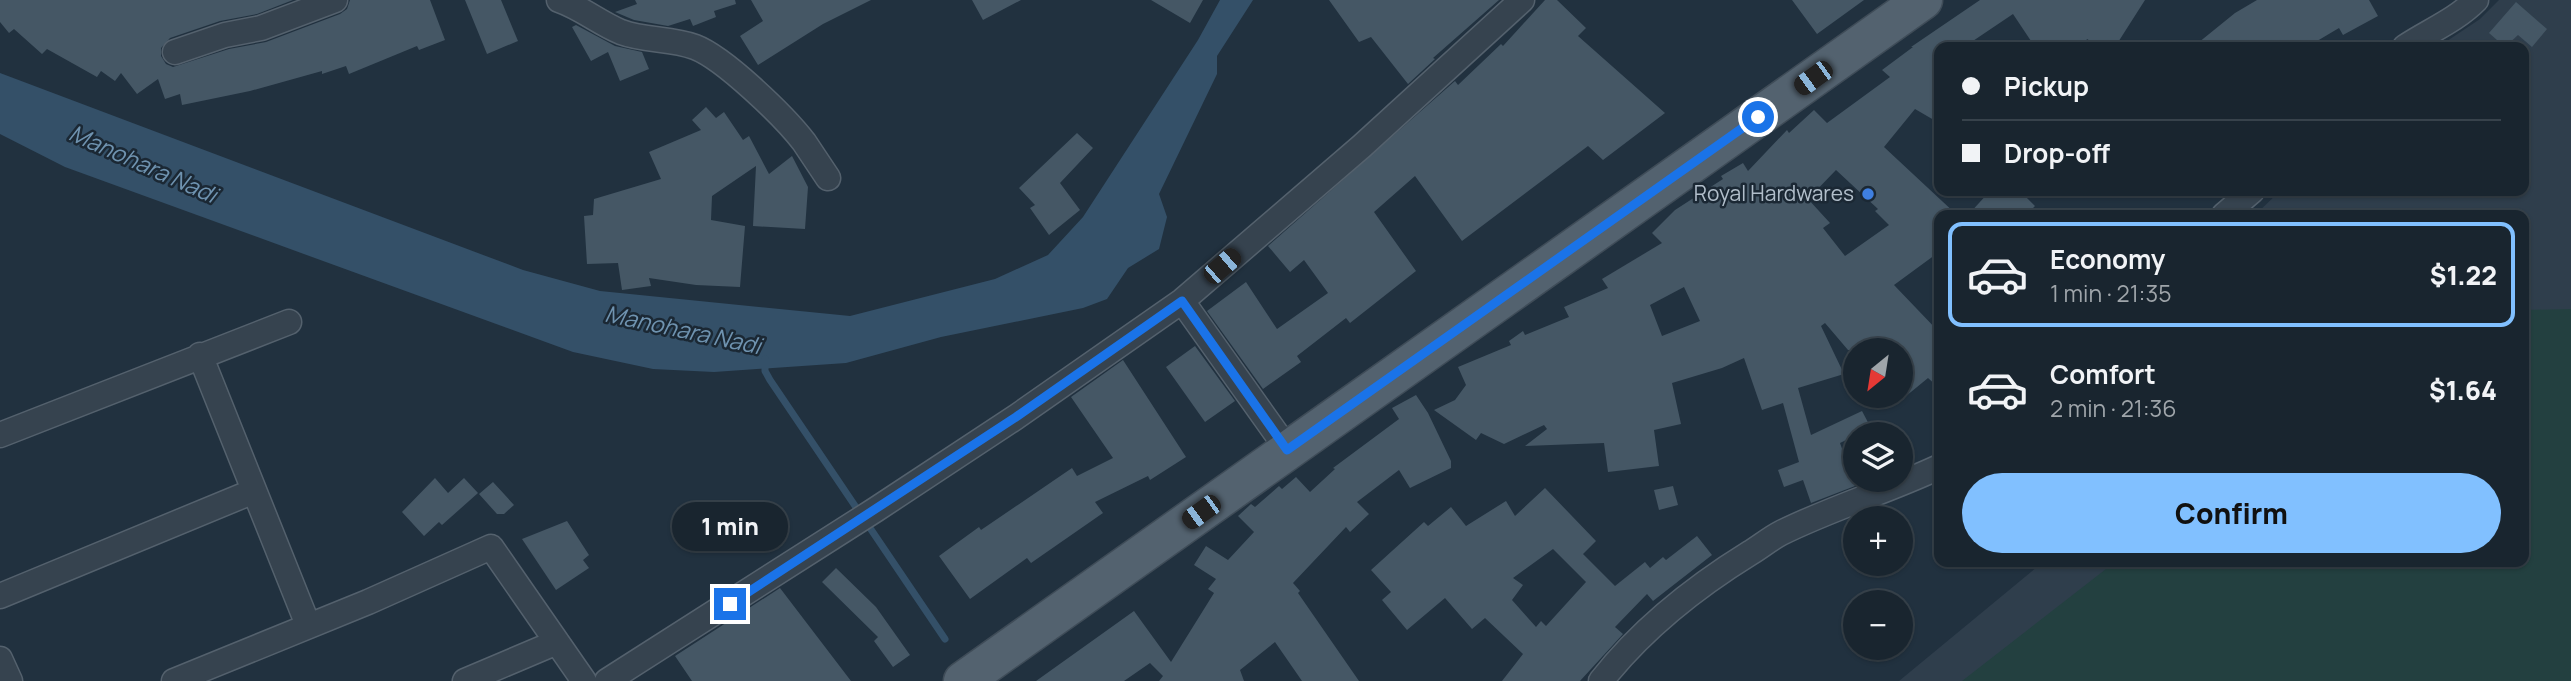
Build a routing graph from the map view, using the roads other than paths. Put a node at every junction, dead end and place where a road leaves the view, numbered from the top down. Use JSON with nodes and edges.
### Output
{"nodes":[{"id":1,"x":335,"y":0,"type":"edge"},
{"id":2,"x":559,"y":0,"type":"edge"},
{"id":3,"x":1521,"y":0,"type":"edge"},
{"id":4,"x":1923,"y":0,"type":"edge"},
{"id":5,"x":2476,"y":0,"type":"edge"},
{"id":6,"x":2413,"y":42,"type":"edge"},
{"id":7,"x":175,"y":52,"type":"dead end"},
{"id":8,"x":828,"y":178,"type":"dead end"},
{"id":9,"x":2246,"y":196,"type":"edge"},
{"id":10,"x":2230,"y":210,"type":"edge"},
{"id":11,"x":1182,"y":301,"type":"junction"},
{"id":12,"x":289,"y":321,"type":"dead end"},
{"id":13,"x":200,"y":355,"type":"junction"},
{"id":14,"x":0,"y":435,"type":"edge"},
{"id":15,"x":1287,"y":450,"type":"junction"},
{"id":16,"x":1934,"y":469,"type":"edge"},
{"id":17,"x":254,"y":491,"type":"junction"},
{"id":18,"x":0,"y":596,"type":"edge"},
{"id":19,"x":308,"y":625,"type":"junction"},
{"id":20,"x":557,"y":642,"type":"junction"},
{"id":21,"x":0,"y":659,"type":"edge"},
{"id":22,"x":10,"y":681,"type":"edge"},
{"id":23,"x":173,"y":681,"type":"edge"},
{"id":24,"x":466,"y":681,"type":"edge"},
{"id":25,"x":584,"y":681,"type":"edge"},
{"id":26,"x":607,"y":681,"type":"edge"},
{"id":27,"x":963,"y":681,"type":"edge"},
{"id":28,"x":1601,"y":681,"type":"edge"}],
"edges":[{"from":1,"to":7,"type":"street"},
{"from":2,"to":8,"type":"street"},
{"from":3,"to":11,"type":"street"},
{"from":4,"to":15,"type":"main road"},
{"from":5,"to":6,"type":"street"},
{"from":9,"to":10,"type":"street"},
{"from":11,"to":15,"type":"street"},
{"from":11,"to":26,"type":"street"},
{"from":12,"to":13,"type":"street"},
{"from":13,"to":14,"type":"street"},
{"from":13,"to":17,"type":"street"},
{"from":15,"to":27,"type":"main road"},
{"from":16,"to":28,"type":"street"},
{"from":17,"to":18,"type":"street"},
{"from":17,"to":19,"type":"street"},
{"from":19,"to":20,"type":"street"},
{"from":19,"to":23,"type":"street"},
{"from":20,"to":24,"type":"street"},
{"from":20,"to":25,"type":"street"},
{"from":21,"to":22,"type":"street"}]}
